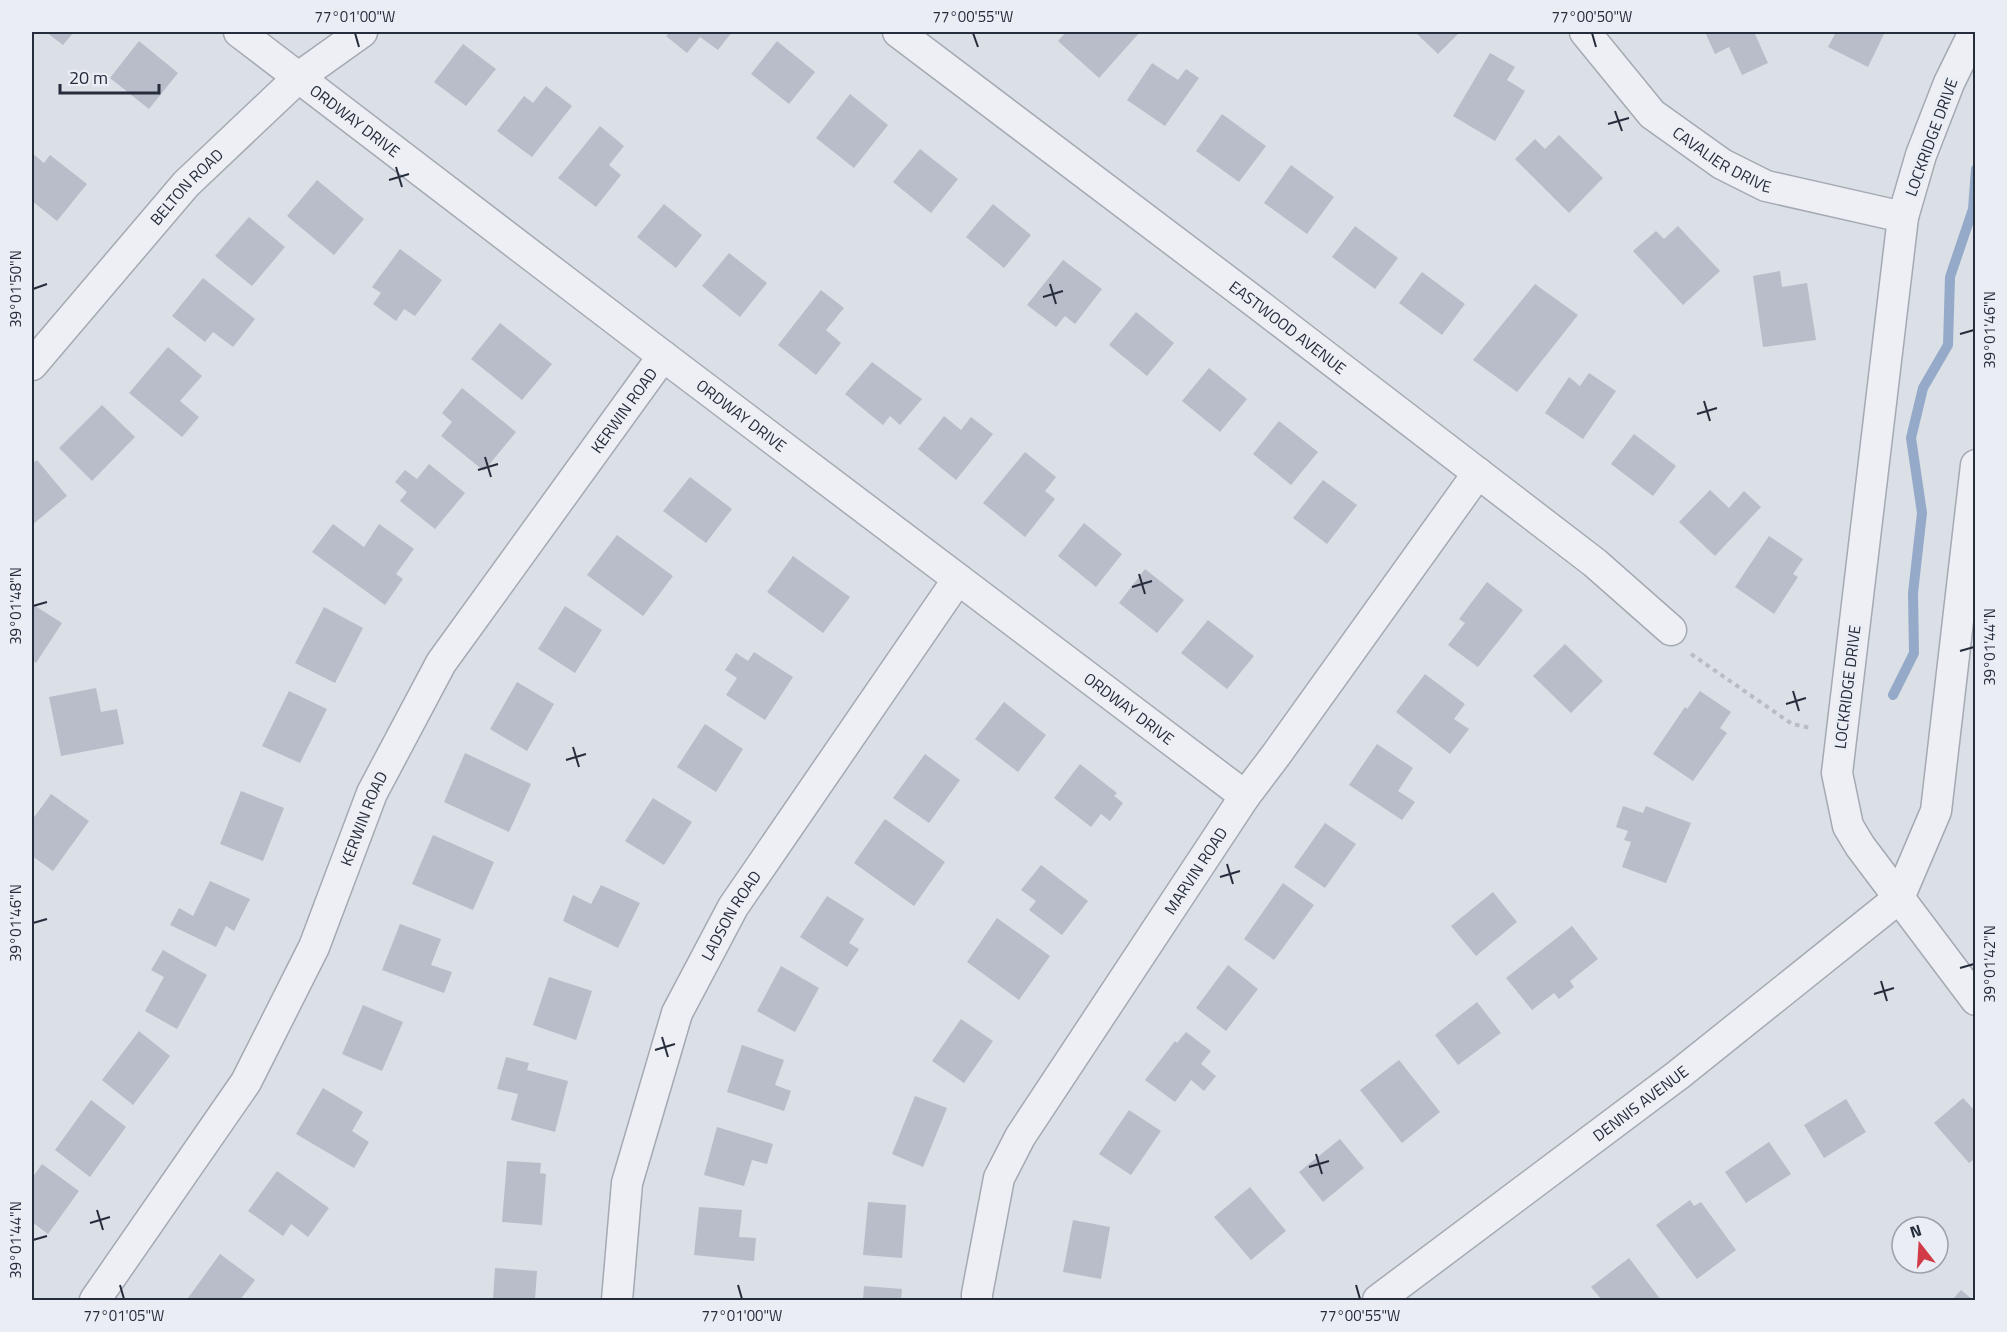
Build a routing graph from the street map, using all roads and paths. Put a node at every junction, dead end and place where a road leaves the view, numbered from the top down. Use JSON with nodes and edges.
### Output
{"nodes":[{"id":1,"x":239,"y":32,"type":"edge"},
{"id":2,"x":362,"y":32,"type":"edge"},
{"id":3,"x":898,"y":32,"type":"edge"},
{"id":4,"x":1585,"y":32,"type":"edge"},
{"id":5,"x":1974,"y":32,"type":"edge"},
{"id":6,"x":299,"y":77,"type":"junction"},
{"id":7,"x":1903,"y":217,"type":"junction"},
{"id":8,"x":663,"y":356,"type":"junction"},
{"id":9,"x":32,"y":365,"type":"edge"},
{"id":10,"x":1976,"y":465,"type":"edge"},
{"id":11,"x":1478,"y":473,"type":"junction"},
{"id":12,"x":958,"y":579,"type":"junction"},
{"id":13,"x":1679,"y":641,"type":"joint"},
{"id":14,"x":1815,"y":729,"type":"dead end"},
{"id":15,"x":1245,"y":796,"type":"junction"},
{"id":16,"x":1899,"y":898,"type":"junction"},
{"id":17,"x":1976,"y":1000,"type":"edge"},
{"id":18,"x":95,"y":1300,"type":"edge"},
{"id":19,"x":617,"y":1300,"type":"edge"},
{"id":20,"x":977,"y":1300,"type":"edge"},
{"id":21,"x":1378,"y":1300,"type":"edge"}],
"edges":[{"from":1,"to":6,"type":"street","name":"ORDWAY DRIVE"},
{"from":2,"to":6,"type":"street","name":"BELTON ROAD"},
{"from":3,"to":11,"type":"street","name":"EASTWOOD AVENUE"},
{"from":4,"to":7,"type":"street","name":"CAVALIER DRIVE"},
{"from":5,"to":7,"type":"street","name":"LOCKRIDGE DRIVE"},
{"from":6,"to":8,"type":"street","name":"ORDWAY DRIVE"},
{"from":6,"to":9,"type":"street","name":"BELTON ROAD"},
{"from":7,"to":16,"type":"street","name":"LOCKRIDGE DRIVE"},
{"from":8,"to":12,"type":"street","name":"ORDWAY DRIVE"},
{"from":8,"to":18,"type":"street","name":"KERWIN ROAD"},
{"from":10,"to":16,"type":"street"},
{"from":11,"to":13,"type":"street","name":"EASTWOOD AVENUE"},
{"from":11,"to":15,"type":"street","name":"MARVIN ROAD"},
{"from":12,"to":15,"type":"street","name":"ORDWAY DRIVE"},
{"from":12,"to":19,"type":"street","name":"LADSON ROAD"},
{"from":13,"to":14,"type":"path"},
{"from":15,"to":20,"type":"street","name":"MARVIN ROAD"},
{"from":16,"to":17,"type":"street"},
{"from":16,"to":21,"type":"street","name":"DENNIS AVENUE"}]}
